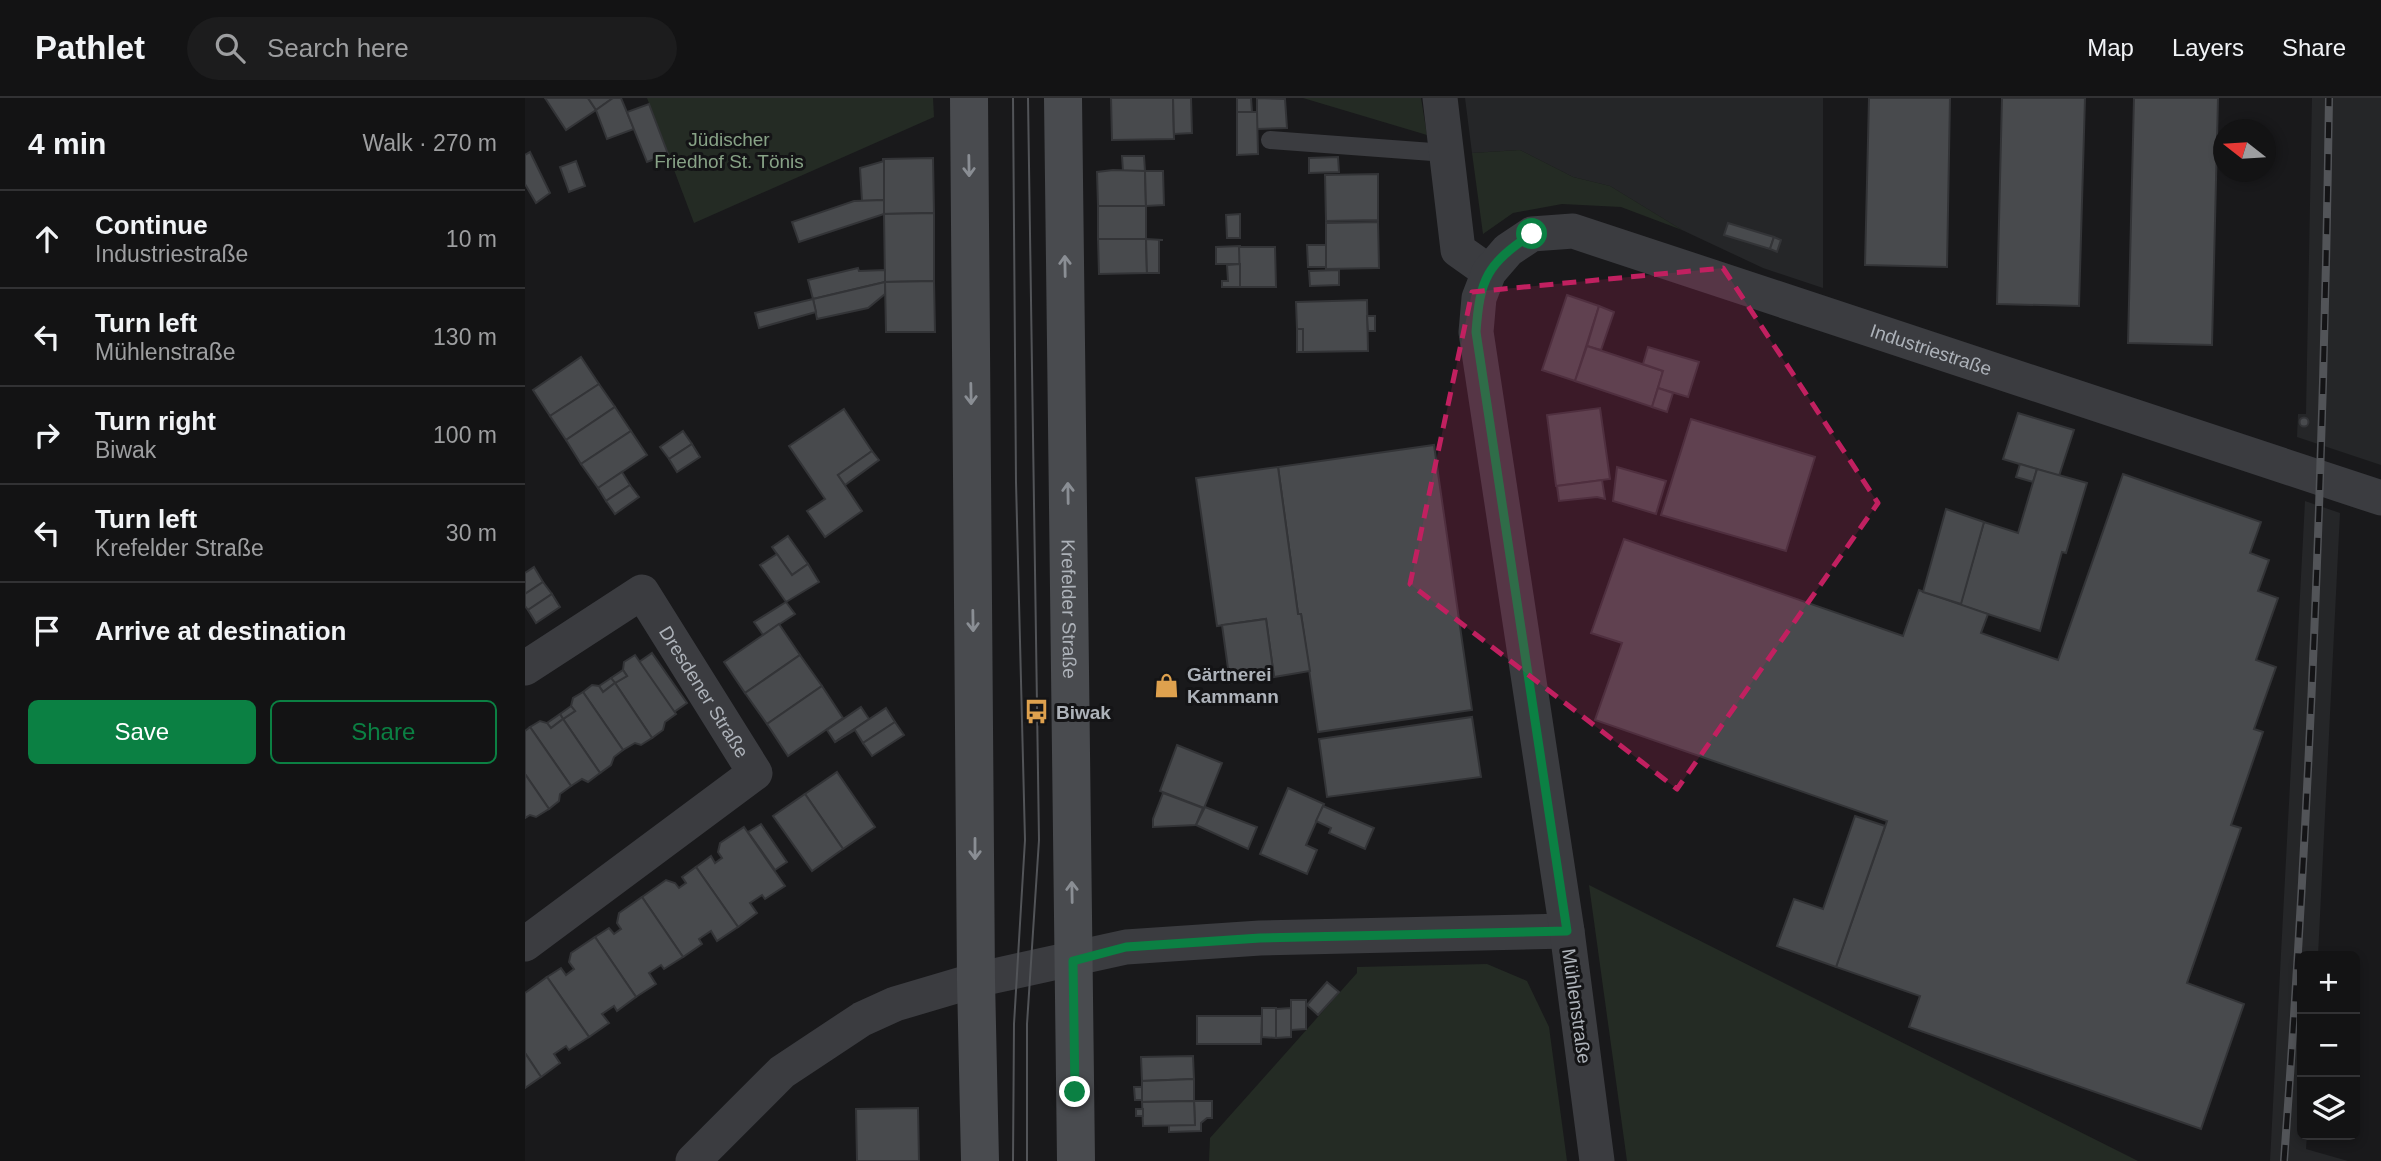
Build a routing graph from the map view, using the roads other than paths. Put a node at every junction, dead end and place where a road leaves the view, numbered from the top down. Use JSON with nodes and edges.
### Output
{"nodes":[{"id":1,"x":969,"y":98,"type":"edge"},
{"id":2,"x":1063,"y":98,"type":"edge"},
{"id":3,"x":1440,"y":98,"type":"edge"},
{"id":4,"x":1270,"y":140,"type":"dead end"},
{"id":5,"x":1446,"y":153,"type":"junction"},
{"id":6,"x":1489,"y":272,"type":"junction"},
{"id":7,"x":2381,"y":498,"type":"edge"},
{"id":8,"x":525,"y":668,"type":"edge"},
{"id":9,"x":1567,"y":931,"type":"junction"},
{"id":10,"x":525,"y":944,"type":"edge"},
{"id":11,"x":1073,"y":961,"type":"junction"},
{"id":12,"x":976,"y":980,"type":"junction"},
{"id":13,"x":693,"y":1161,"type":"edge"},
{"id":14,"x":980,"y":1161,"type":"edge"},
{"id":15,"x":1076,"y":1161,"type":"edge"},
{"id":16,"x":1597,"y":1161,"type":"edge"}],
"edges":[{"from":1,"to":12,"type":"main road","one_way":true},
{"from":11,"to":2,"type":"main road","name":"Krefelder Straße","one_way":true},
{"from":3,"to":5,"type":"street"},
{"from":4,"to":5,"type":"lane"},
{"from":5,"to":6,"type":"street"},
{"from":6,"to":7,"type":"street","name":"Industriestraße"},
{"from":6,"to":9,"type":"street","name":"Mühlenstraße"},
{"from":8,"to":10,"type":"street","name":"Dresdener Straße"},
{"from":9,"to":11,"type":"street"},
{"from":9,"to":16,"type":"street","name":"Mühlenstraße"},
{"from":11,"to":12,"type":"street"},
{"from":11,"to":15,"type":"main road","name":"Krefelder Straße"},
{"from":12,"to":13,"type":"street"},
{"from":12,"to":14,"type":"main road"}]}
